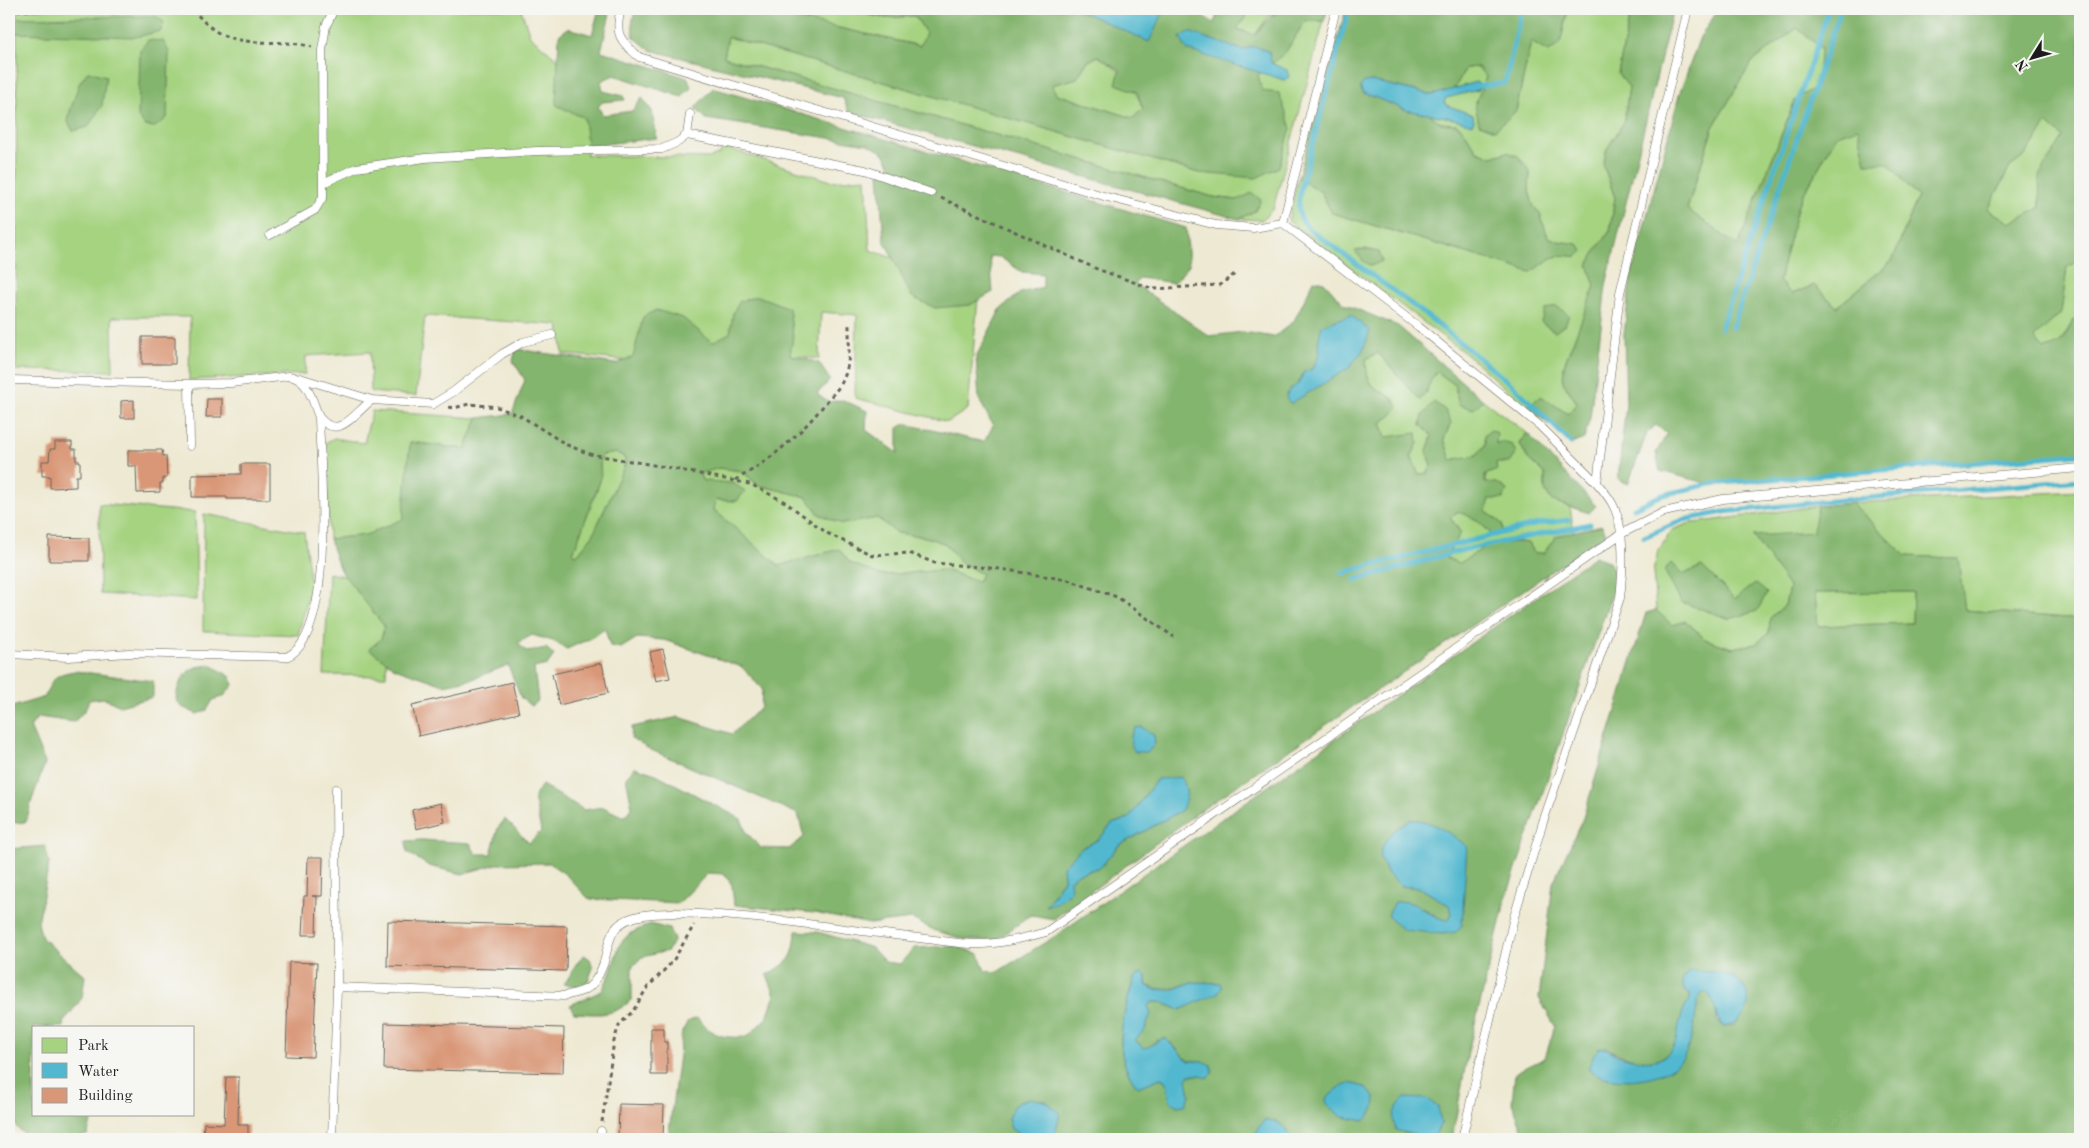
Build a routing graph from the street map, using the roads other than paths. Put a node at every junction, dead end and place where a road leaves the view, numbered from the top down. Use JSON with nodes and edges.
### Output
{"nodes":[{"id":1,"x":334,"y":9,"type":"edge"},
{"id":2,"x":621,"y":9,"type":"edge"},
{"id":3,"x":1336,"y":9,"type":"edge"},
{"id":4,"x":1688,"y":9,"type":"edge"},
{"id":5,"x":690,"y":114,"type":"dead end"},
{"id":6,"x":687,"y":135,"type":"junction"},
{"id":7,"x":323,"y":183,"type":"junction"},
{"id":8,"x":931,"y":193,"type":"road end"},
{"id":9,"x":1282,"y":223,"type":"junction"},
{"id":10,"x":270,"y":235,"type":"dead end"},
{"id":11,"x":552,"y":335,"type":"dead end"},
{"id":12,"x":297,"y":377,"type":"junction"},
{"id":13,"x":9,"y":380,"type":"edge"},
{"id":14,"x":189,"y":384,"type":"junction"},
{"id":15,"x":372,"y":400,"type":"junction"},
{"id":16,"x":319,"y":417,"type":"junction"},
{"id":17,"x":190,"y":446,"type":"dead end"},
{"id":18,"x":2080,"y":468,"type":"edge"},
{"id":19,"x":1598,"y":483,"type":"junction"},
{"id":20,"x":1621,"y":534,"type":"junction"},
{"id":21,"x":9,"y":654,"type":"edge"},
{"id":22,"x":336,"y":788,"type":"dead end"},
{"id":23,"x":337,"y":987,"type":"junction"},
{"id":24,"x":332,"y":1139,"type":"edge"},
{"id":25,"x":1462,"y":1139,"type":"edge"}],
"edges":[{"from":1,"to":7,"type":"lane"},
{"from":2,"to":9,"type":"lane"},
{"from":3,"to":9,"type":"lane"},
{"from":4,"to":19,"type":"lane"},
{"from":5,"to":6,"type":"lane"},
{"from":6,"to":7,"type":"lane"},
{"from":6,"to":8,"type":"lane"},
{"from":7,"to":10,"type":"lane"},
{"from":9,"to":19,"type":"lane"},
{"from":11,"to":15,"type":"lane"},
{"from":12,"to":14,"type":"lane"},
{"from":12,"to":15,"type":"lane"},
{"from":12,"to":16,"type":"lane"},
{"from":13,"to":14,"type":"lane"},
{"from":14,"to":17,"type":"lane"},
{"from":15,"to":16,"type":"lane"},
{"from":16,"to":21,"type":"lane"},
{"from":18,"to":20,"type":"lane"},
{"from":19,"to":20,"type":"lane"},
{"from":20,"to":23,"type":"lane"},
{"from":20,"to":25,"type":"lane"},
{"from":22,"to":23,"type":"lane"},
{"from":23,"to":24,"type":"lane"}]}
